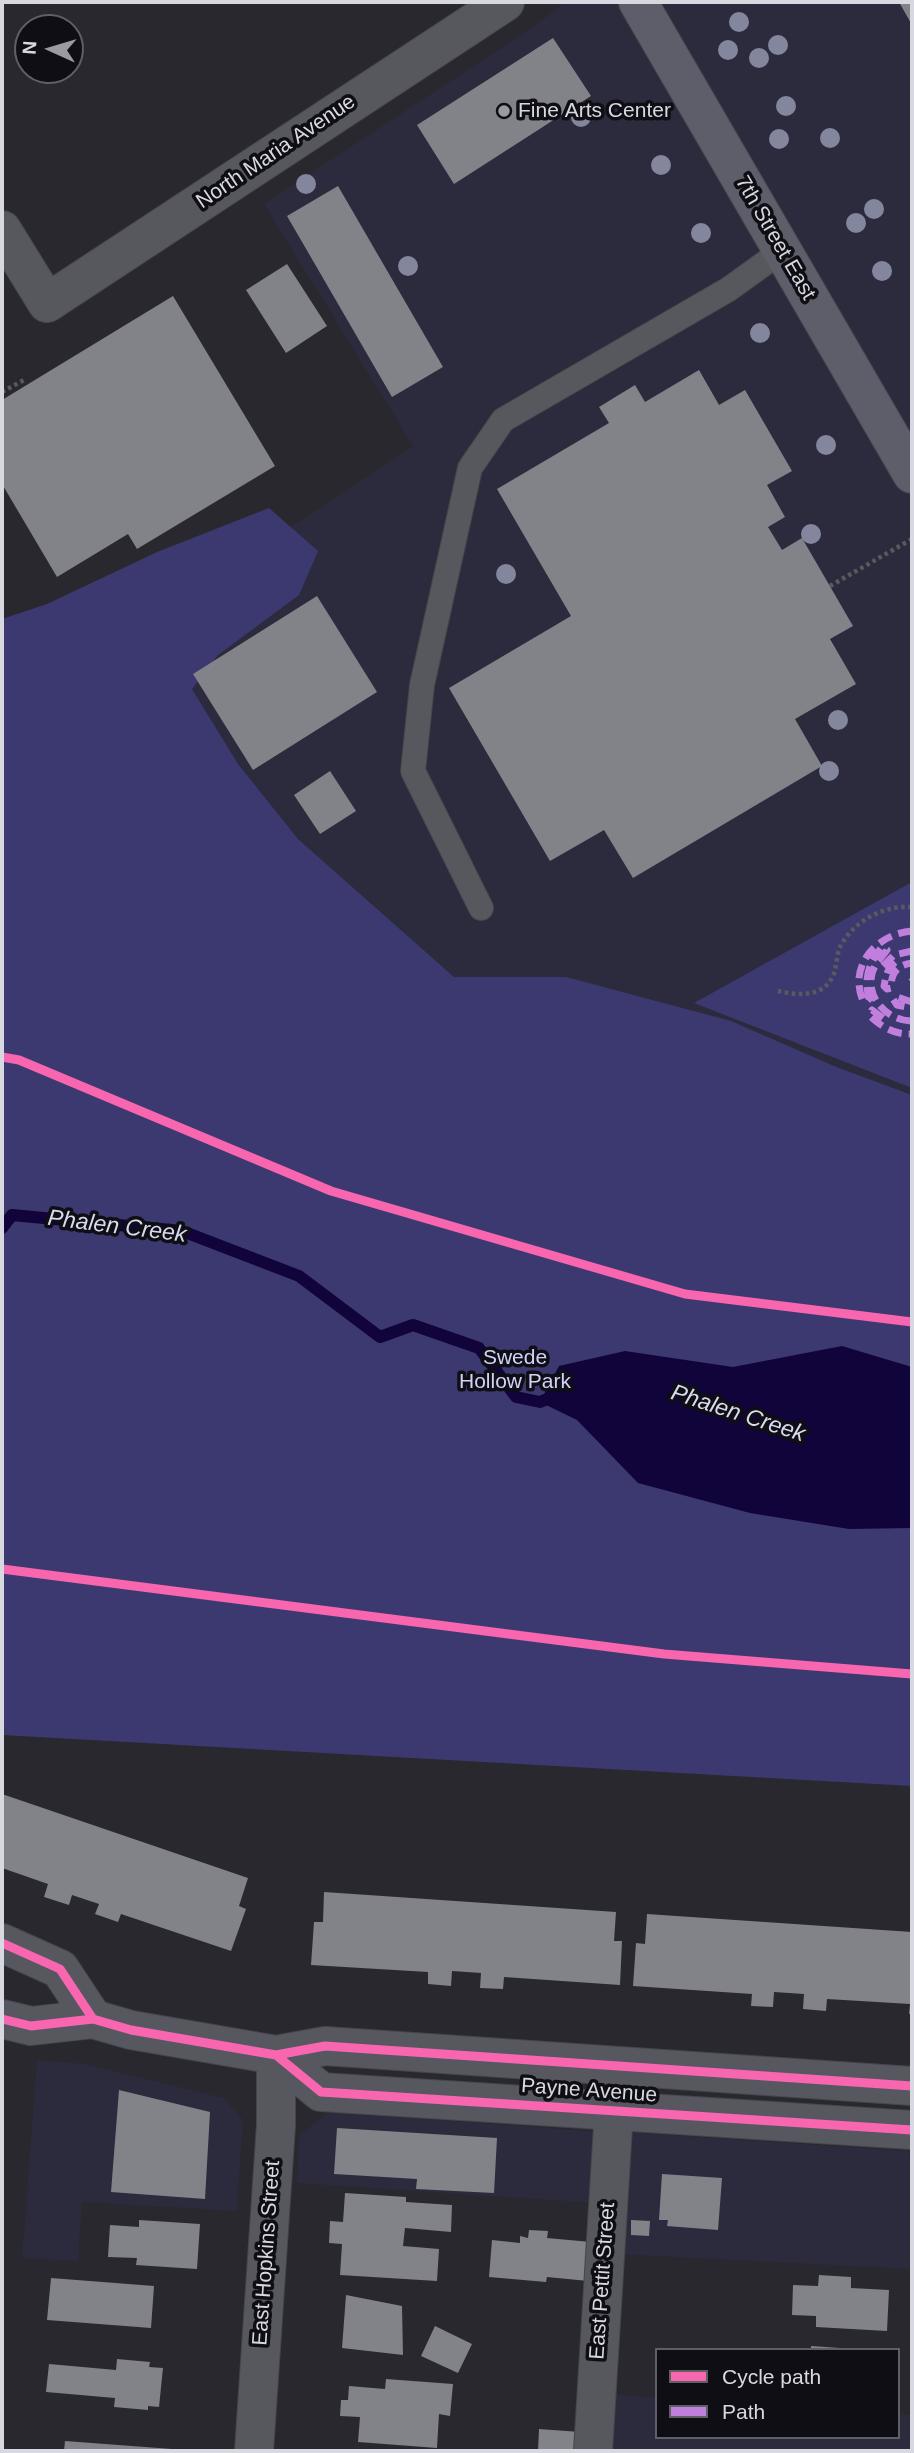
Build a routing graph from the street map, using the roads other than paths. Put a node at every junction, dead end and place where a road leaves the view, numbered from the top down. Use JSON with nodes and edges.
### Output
{"nodes":[{"id":1,"x":505,"y":2,"type":"edge"},
{"id":2,"x":638,"y":2,"type":"edge"},
{"id":3,"x":2,"y":230,"type":"edge"},
{"id":4,"x":783,"y":250,"type":"junction"},
{"id":5,"x":912,"y":474,"type":"edge"},
{"id":6,"x":481,"y":908,"type":"dead end"},
{"id":7,"x":2,"y":1943,"type":"edge"},
{"id":8,"x":2,"y":2019,"type":"edge"},
{"id":9,"x":93,"y":2019,"type":"junction"},
{"id":10,"x":276,"y":2054,"type":"junction"},
{"id":11,"x":912,"y":2086,"type":"edge"},
{"id":12,"x":614,"y":2110,"type":"junction"},
{"id":13,"x":912,"y":2130,"type":"edge"},
{"id":14,"x":254,"y":2451,"type":"edge"},
{"id":15,"x":593,"y":2451,"type":"edge"}],
"edges":[{"from":1,"to":3,"type":"street","name":"North Maria Avenue"},
{"from":2,"to":4,"type":"main road","name":"7th Street East"},
{"from":4,"to":5,"type":"main road","name":"7th Street East"},
{"from":4,"to":6,"type":"lane"},
{"from":7,"to":9,"type":"street"},
{"from":8,"to":9,"type":"street","name":"Payne Avenue"},
{"from":9,"to":10,"type":"street","name":"Payne Avenue"},
{"from":10,"to":11,"type":"street","name":"Payne Avenue"},
{"from":10,"to":12,"type":"street","name":"Payne Avenue"},
{"from":10,"to":14,"type":"street","name":"East Hopkins Street"},
{"from":12,"to":13,"type":"street","name":"Payne Avenue"},
{"from":12,"to":15,"type":"street","name":"East Pettit Street"}]}
